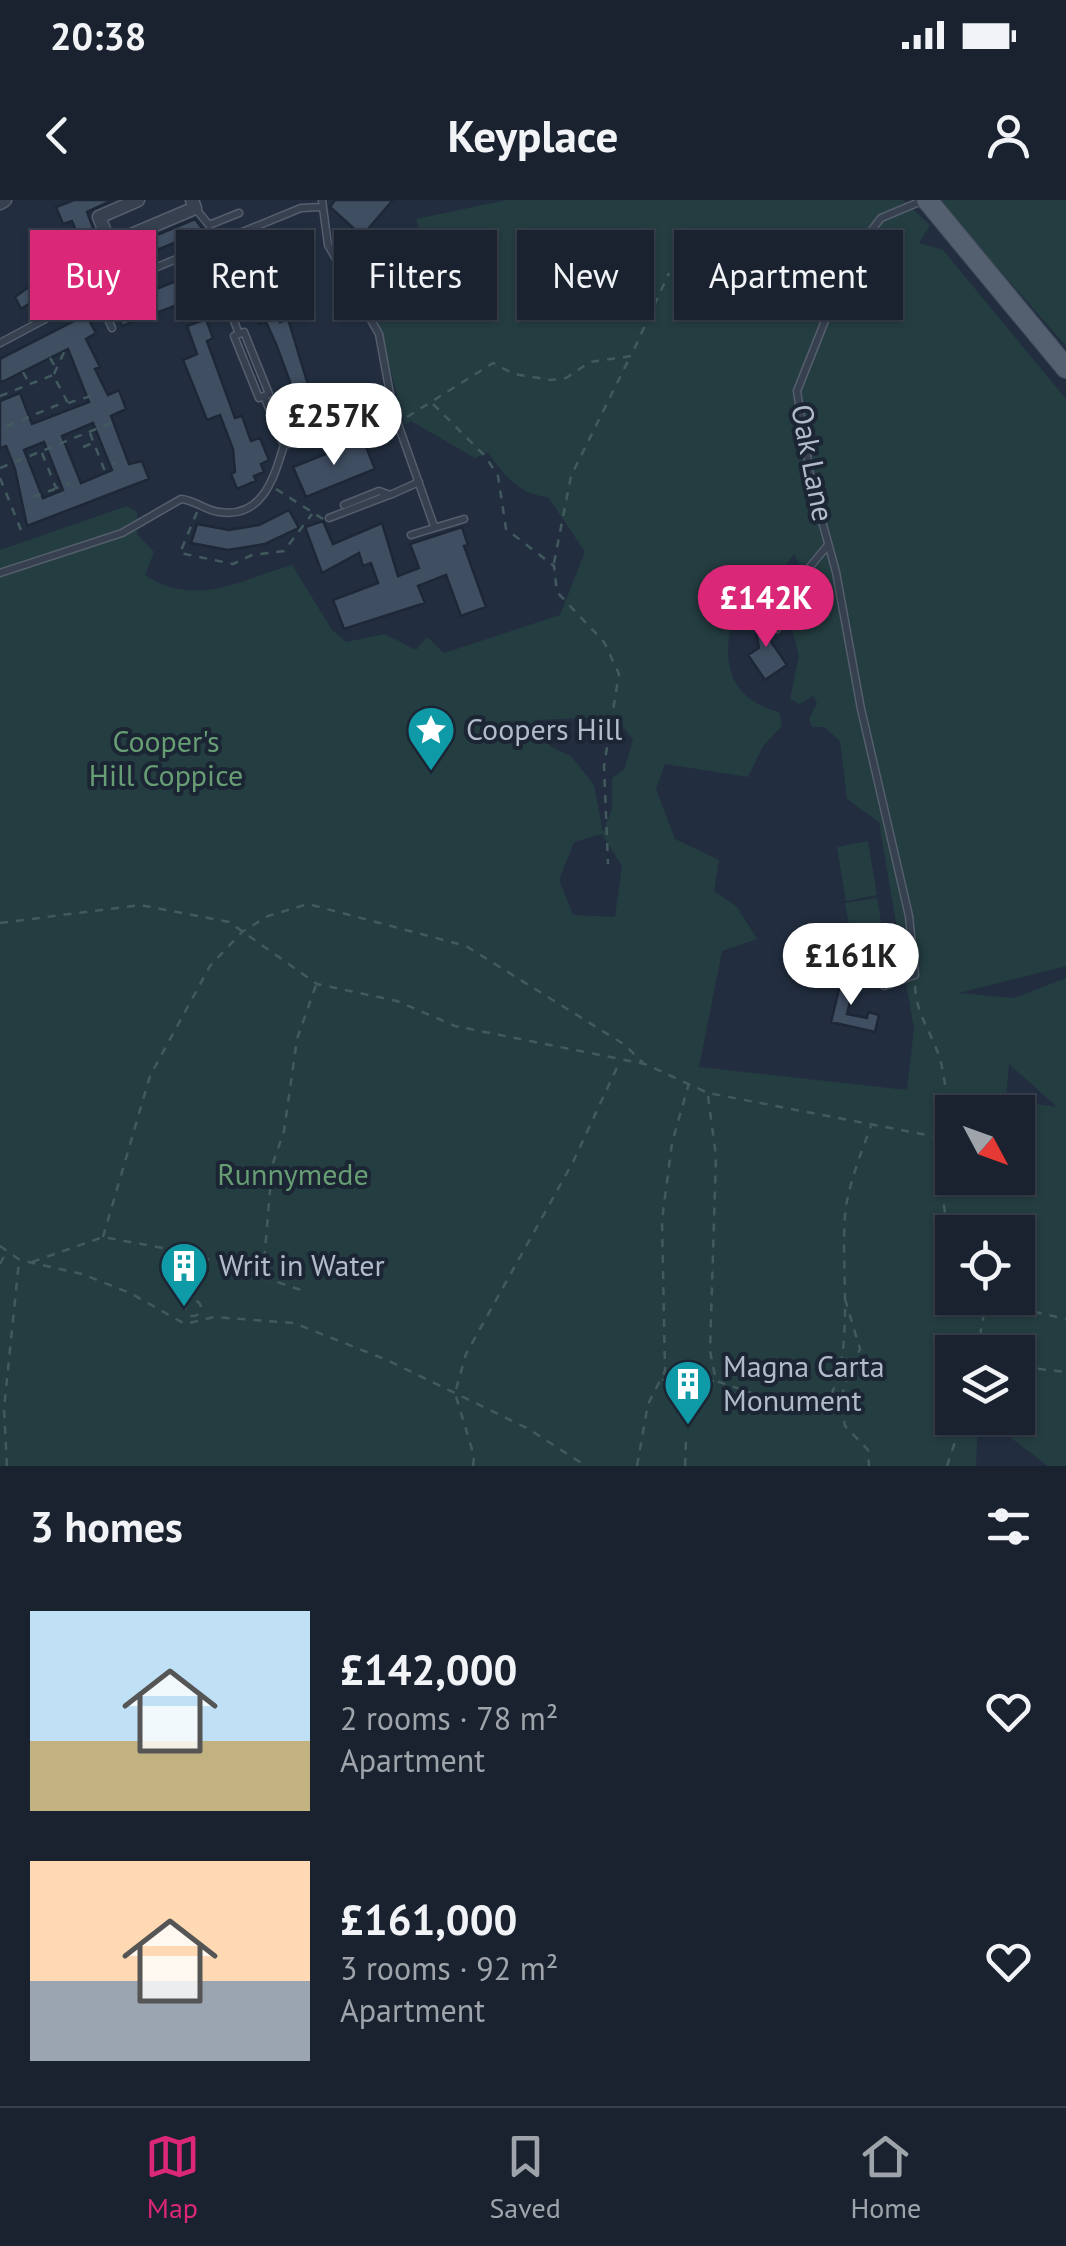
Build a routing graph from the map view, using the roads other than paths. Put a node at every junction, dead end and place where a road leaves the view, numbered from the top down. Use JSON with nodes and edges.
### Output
{"nodes":[{"id":1,"x":138,"y":200,"type":"edge"},
{"id":2,"x":926,"y":200,"type":"edge"},
{"id":3,"x":193,"y":204,"type":"edge"},
{"id":4,"x":322,"y":204,"type":"edge"},
{"id":5,"x":239,"y":214,"type":"dead end"},
{"id":6,"x":249,"y":230,"type":"edge"},
{"id":7,"x":176,"y":260,"type":"edge"},
{"id":8,"x":43,"y":320,"type":"edge"},
{"id":9,"x":234,"y":320,"type":"edge"},
{"id":10,"x":112,"y":328,"type":"dead end"},
{"id":11,"x":0,"y":343,"type":"edge"},
{"id":12,"x":1066,"y":368,"type":"edge"},
{"id":13,"x":396,"y":419,"type":"junction"},
{"id":14,"x":284,"y":445,"type":"junction"},
{"id":15,"x":418,"y":482,"type":"junction"},
{"id":16,"x":390,"y":495,"type":"junction"},
{"id":17,"x":344,"y":504,"type":"dead end"},
{"id":18,"x":329,"y":518,"type":"road end"},
{"id":19,"x":464,"y":518,"type":"dead end"},
{"id":20,"x":434,"y":526,"type":"junction"},
{"id":21,"x":412,"y":535,"type":"dead end"},
{"id":22,"x":828,"y":544,"type":"junction"},
{"id":23,"x":0,"y":572,"type":"edge"},
{"id":24,"x":777,"y":630,"type":"dead end"},
{"id":25,"x":884,"y":986,"type":"dead end"}],
"edges":[{"from":1,"to":3,"type":"street"},
{"from":2,"to":12,"type":"main road"},
{"from":2,"to":22,"type":"lane","name":"Oak Lane"},
{"from":3,"to":5,"type":"lane"},
{"from":4,"to":6,"type":"lane"},
{"from":4,"to":13,"type":"lane"},
{"from":7,"to":10,"type":"lane"},
{"from":8,"to":11,"type":"lane"},
{"from":9,"to":14,"type":"lane"},
{"from":13,"to":14,"type":"lane"},
{"from":13,"to":15,"type":"lane"},
{"from":14,"to":23,"type":"lane"},
{"from":15,"to":16,"type":"lane"},
{"from":15,"to":20,"type":"lane"},
{"from":16,"to":17,"type":"lane"},
{"from":16,"to":18,"type":"lane"},
{"from":19,"to":20,"type":"lane"},
{"from":20,"to":21,"type":"lane"},
{"from":22,"to":24,"type":"lane"},
{"from":22,"to":25,"type":"lane","name":"Oak Lane"}]}
